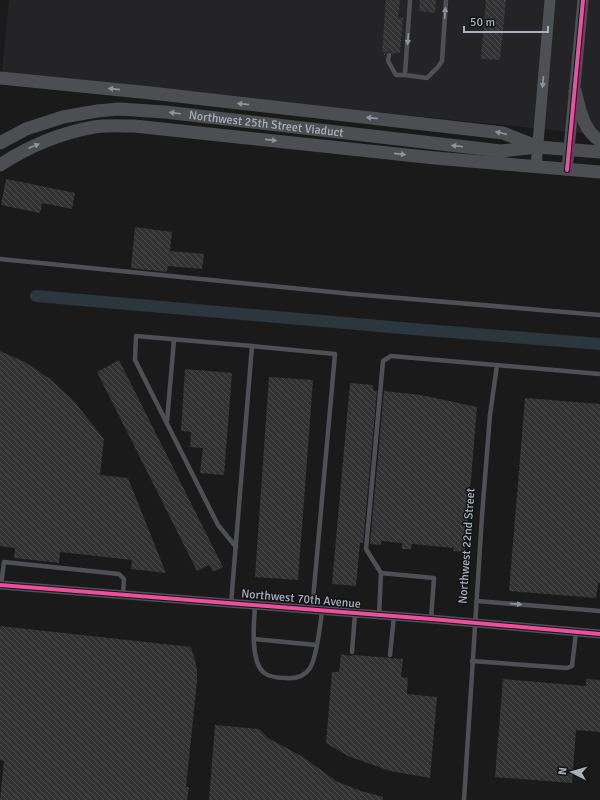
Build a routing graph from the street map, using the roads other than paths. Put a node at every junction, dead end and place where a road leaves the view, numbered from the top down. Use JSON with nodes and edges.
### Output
{"nodes":[{"id":1,"x":410,"y":0,"type":"edge"},
{"id":2,"x":446,"y":0,"type":"edge"},
{"id":3,"x":550,"y":0,"type":"edge"},
{"id":4,"x":583,"y":0,"type":"edge"},
{"id":5,"x":389,"y":55,"type":"dead end"},
{"id":6,"x":405,"y":75,"type":"junction"},
{"id":7,"x":0,"y":78,"type":"edge"},
{"id":8,"x":575,"y":91,"type":"junction"},
{"id":9,"x":0,"y":142,"type":"edge"},
{"id":10,"x":600,"y":142,"type":"edge"},
{"id":11,"x":538,"y":147,"type":"junction"},
{"id":12,"x":569,"y":149,"type":"junction"},
{"id":13,"x":600,"y":152,"type":"edge"},
{"id":14,"x":0,"y":165,"type":"edge"},
{"id":15,"x":536,"y":167,"type":"junction"},
{"id":16,"x":568,"y":170,"type":"junction"},
{"id":17,"x":600,"y":172,"type":"edge"},
{"id":18,"x":0,"y":259,"type":"edge"},
{"id":19,"x":600,"y":315,"type":"edge"},
{"id":20,"x":174,"y":340,"type":"junction"},
{"id":21,"x":252,"y":346,"type":"junction"},
{"id":22,"x":497,"y":365,"type":"junction"},
{"id":23,"x":600,"y":374,"type":"edge"},
{"id":24,"x":167,"y":423,"type":"junction"},
{"id":25,"x":236,"y":547,"type":"junction"},
{"id":26,"x":381,"y":573,"type":"junction"},
{"id":27,"x":1,"y":585,"type":"edge"},
{"id":28,"x":123,"y":595,"type":"junction"},
{"id":29,"x":477,"y":601,"type":"junction"},
{"id":30,"x":231,"y":604,"type":"junction"},
{"id":31,"x":255,"y":606,"type":"junction"},
{"id":32,"x":312,"y":611,"type":"junction"},
{"id":33,"x":322,"y":611,"type":"junction"},
{"id":34,"x":600,"y":611,"type":"edge"},
{"id":35,"x":356,"y":614,"type":"junction"},
{"id":36,"x":379,"y":615,"type":"junction"},
{"id":37,"x":394,"y":616,"type":"junction"},
{"id":38,"x":431,"y":619,"type":"junction"},
{"id":39,"x":475,"y":624,"type":"junction"},
{"id":40,"x":576,"y":633,"type":"junction"},
{"id":41,"x":600,"y":634,"type":"edge"},
{"id":42,"x":254,"y":639,"type":"junction"},
{"id":43,"x":316,"y":645,"type":"junction"},
{"id":44,"x":352,"y":652,"type":"dead end"},
{"id":45,"x":390,"y":655,"type":"dead end"},
{"id":46,"x":472,"y":661,"type":"junction"},
{"id":47,"x":464,"y":800,"type":"edge"}],
"edges":[{"from":1,"to":6,"type":"lane","one_way":true},
{"from":6,"to":2,"type":"lane","one_way":true},
{"from":3,"to":11,"type":"street","one_way":true},
{"from":4,"to":8,"type":"street"},
{"from":5,"to":6,"type":"lane"},
{"from":11,"to":7,"type":"main road","one_way":true},
{"from":8,"to":10,"type":"main road"},
{"from":8,"to":12,"type":"street"},
{"from":11,"to":9,"type":"main road","name":"Northwest 25th Street Viaduct","one_way":true},
{"from":11,"to":12,"type":"main road"},
{"from":11,"to":15,"type":"street"},
{"from":12,"to":13,"type":"main road"},
{"from":12,"to":16,"type":"street"},
{"from":14,"to":15,"type":"main road","name":"Northwest 25th Street Viaduct","one_way":true},
{"from":15,"to":16,"type":"main road"},
{"from":16,"to":17,"type":"main road"},
{"from":18,"to":19,"type":"lane"},
{"from":20,"to":21,"type":"lane"},
{"from":20,"to":24,"type":"lane"},
{"from":20,"to":24,"type":"lane"},
{"from":21,"to":25,"type":"lane"},
{"from":21,"to":32,"type":"lane"},
{"from":22,"to":23,"type":"lane"},
{"from":22,"to":26,"type":"lane"},
{"from":22,"to":29,"type":"lane","name":"Northwest 22nd Street"},
{"from":24,"to":25,"type":"lane"},
{"from":25,"to":30,"type":"lane"},
{"from":26,"to":36,"type":"lane"},
{"from":26,"to":38,"type":"lane"},
{"from":27,"to":28,"type":"street","name":"Northwest 70th Avenue"},
{"from":27,"to":28,"type":"lane"},
{"from":28,"to":30,"type":"street","name":"Northwest 70th Avenue"},
{"from":29,"to":34,"type":"lane","one_way":true},
{"from":29,"to":39,"type":"lane","name":"Northwest 22nd Street"},
{"from":30,"to":31,"type":"street","name":"Northwest 70th Avenue"},
{"from":31,"to":32,"type":"street","name":"Northwest 70th Avenue"},
{"from":31,"to":42,"type":"lane"},
{"from":32,"to":33,"type":"street","name":"Northwest 70th Avenue"},
{"from":33,"to":35,"type":"street","name":"Northwest 70th Avenue"},
{"from":33,"to":43,"type":"lane"},
{"from":35,"to":36,"type":"street","name":"Northwest 70th Avenue"},
{"from":35,"to":44,"type":"lane"},
{"from":36,"to":37,"type":"street","name":"Northwest 70th Avenue"},
{"from":37,"to":38,"type":"street","name":"Northwest 70th Avenue"},
{"from":37,"to":45,"type":"lane"},
{"from":38,"to":39,"type":"street","name":"Northwest 70th Avenue"},
{"from":39,"to":40,"type":"street","name":"Northwest 70th Avenue"},
{"from":39,"to":46,"type":"lane","name":"Northwest 22nd Street"},
{"from":40,"to":41,"type":"street","name":"Northwest 70th Avenue"},
{"from":40,"to":46,"type":"lane"},
{"from":42,"to":43,"type":"lane"},
{"from":42,"to":43,"type":"lane"},
{"from":46,"to":47,"type":"lane","name":"Northwest 22nd Street"}]}
